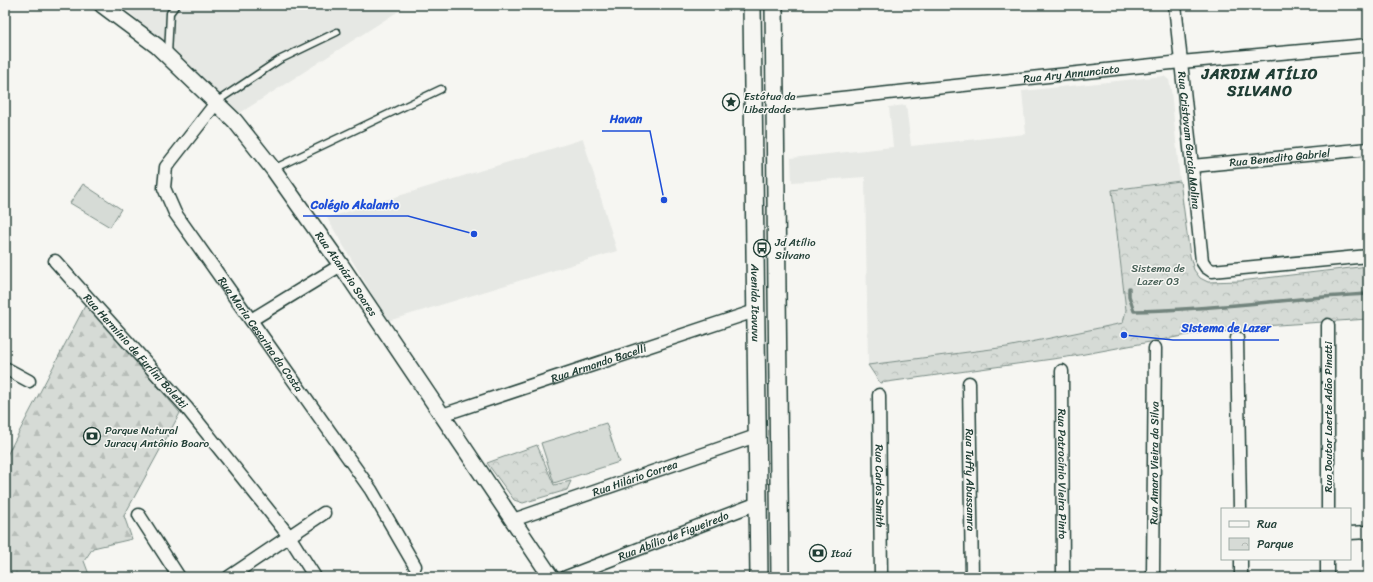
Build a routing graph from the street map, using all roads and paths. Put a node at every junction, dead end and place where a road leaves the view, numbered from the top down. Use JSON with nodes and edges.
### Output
{"nodes":[{"id":1,"x":102,"y":5,"type":"edge"},
{"id":2,"x":176,"y":5,"type":"edge"},
{"id":3,"x":752,"y":5,"type":"edge"},
{"id":4,"x":774,"y":5,"type":"edge"},
{"id":5,"x":1175,"y":5,"type":"edge"},
{"id":6,"x":337,"y":32,"type":"dead end"},
{"id":7,"x":1368,"y":45,"type":"edge"},
{"id":8,"x":168,"y":56,"type":"junction"},
{"id":9,"x":1181,"y":62,"type":"junction"},
{"id":10,"x":752,"y":82,"type":"junction"},
{"id":11,"x":441,"y":89,"type":"dead end"},
{"id":12,"x":216,"y":103,"type":"junction"},
{"id":13,"x":775,"y":105,"type":"junction"},
{"id":14,"x":1368,"y":149,"type":"edge"},
{"id":15,"x":1192,"y":166,"type":"junction"},
{"id":16,"x":274,"y":169,"type":"junction"},
{"id":17,"x":1368,"y":256,"type":"edge"},
{"id":18,"x":55,"y":261,"type":"dead end"},
{"id":19,"x":341,"y":265,"type":"junction"},
{"id":20,"x":755,"y":311,"type":"junction"},
{"id":21,"x":251,"y":320,"type":"junction"},
{"id":22,"x":1328,"y":325,"type":"dead end"},
{"id":23,"x":1237,"y":338,"type":"dead end"},
{"id":24,"x":1155,"y":348,"type":"dead end"},
{"id":25,"x":5,"y":368,"type":"edge"},
{"id":26,"x":1062,"y":371,"type":"dead end"},
{"id":27,"x":29,"y":381,"type":"dead end"},
{"id":28,"x":969,"y":383,"type":"dead end"},
{"id":29,"x":879,"y":394,"type":"dead end"},
{"id":30,"x":442,"y":415,"type":"junction"},
{"id":31,"x":756,"y":436,"type":"junction"},
{"id":32,"x":778,"y":473,"type":"junction"},
{"id":33,"x":758,"y":503,"type":"junction"},
{"id":34,"x":1240,"y":508,"type":"edge"},
{"id":35,"x":1328,"y":508,"type":"edge"},
{"id":36,"x":324,"y":513,"type":"dead end"},
{"id":37,"x":139,"y":514,"type":"dead end"},
{"id":38,"x":513,"y":520,"type":"junction"},
{"id":39,"x":1368,"y":532,"type":"edge"},
{"id":40,"x":1351,"y":533,"type":"edge"},
{"id":41,"x":289,"y":536,"type":"junction"},
{"id":42,"x":1241,"y":560,"type":"edge"},
{"id":43,"x":1328,"y":560,"type":"edge"},
{"id":44,"x":415,"y":566,"type":"dead end"},
{"id":45,"x":179,"y":577,"type":"edge"},
{"id":46,"x":229,"y":577,"type":"edge"},
{"id":47,"x":315,"y":577,"type":"edge"},
{"id":48,"x":551,"y":577,"type":"edge"},
{"id":49,"x":566,"y":577,"type":"edge"},
{"id":50,"x":759,"y":577,"type":"edge"},
{"id":51,"x":780,"y":577,"type":"edge"},
{"id":52,"x":881,"y":577,"type":"edge"},
{"id":53,"x":972,"y":577,"type":"edge"},
{"id":54,"x":1062,"y":577,"type":"edge"},
{"id":55,"x":1154,"y":577,"type":"edge"},
{"id":56,"x":1241,"y":577,"type":"edge"},
{"id":57,"x":1327,"y":577,"type":"edge"}],
"edges":[{"from":1,"to":8,"type":"street","name":"Rua Atanázio Soares"},
{"from":2,"to":8,"type":"lane"},
{"from":3,"to":10,"type":"main road","name":"Avenida Itavuvu"},
{"from":4,"to":13,"type":"main road","name":"Avenida Itavuvu"},
{"from":5,"to":9,"type":"street","name":"Rua Cristovam Garcia Molina"},
{"from":6,"to":12,"type":"lane"},
{"from":7,"to":9,"type":"street","name":"Rua Ary Annunciato"},
{"from":8,"to":12,"type":"street","name":"Rua Atanázio Soares"},
{"from":9,"to":13,"type":"street","name":"Rua Ary Annunciato"},
{"from":9,"to":15,"type":"street","name":"Rua Cristovam Garcia Molina"},
{"from":10,"to":13,"type":"main road"},
{"from":10,"to":20,"type":"main road","name":"Avenida Itavuvu"},
{"from":11,"to":16,"type":"lane"},
{"from":12,"to":16,"type":"street","name":"Rua Atanázio Soares"},
{"from":12,"to":21,"type":"street","name":"Rua Maria Cesarina da Costa"},
{"from":13,"to":32,"type":"main road","name":"Avenida Itavuvu"},
{"from":14,"to":15,"type":"street","name":"Rua Benedito Gabriel"},
{"from":15,"to":17,"type":"street","name":"Rua Cristovam Garcia Molina"},
{"from":16,"to":19,"type":"street","name":"Rua Atanázio Soares"},
{"from":18,"to":41,"type":"street","name":"Rua Hermínio de Furlini Boletti"},
{"from":19,"to":21,"type":"street"},
{"from":19,"to":30,"type":"street","name":"Rua Atanázio Soares"},
{"from":20,"to":30,"type":"street","name":"Rua Armando Bacelli"},
{"from":20,"to":31,"type":"main road","name":"Avenida Itavuvu"},
{"from":21,"to":44,"type":"street","name":"Rua Maria Cesarina da Costa"},
{"from":22,"to":35,"type":"street","name":"Rua Doutor Laerte Adão Pinatti"},
{"from":23,"to":34,"type":"street"},
{"from":24,"to":55,"type":"street","name":"Rua Amaro Vieira da Silva"},
{"from":25,"to":27,"type":"street"},
{"from":26,"to":54,"type":"street","name":"Rua Patrocínio Vieira Pinto"},
{"from":28,"to":53,"type":"street","name":"Rua Tuffy Abussamra"},
{"from":29,"to":52,"type":"street","name":"Rua Carlos Smith"},
{"from":30,"to":38,"type":"street","name":"Rua Atanázio Soares"},
{"from":31,"to":32,"type":"main road"},
{"from":31,"to":33,"type":"main road","name":"Avenida Itavuvu"},
{"from":31,"to":38,"type":"street","name":"Rua Hilário Correa"},
{"from":32,"to":51,"type":"main road","name":"Avenida Itavuvu"},
{"from":33,"to":49,"type":"street","name":"Rua Abílio de Figueiredo"},
{"from":33,"to":50,"type":"main road","name":"Avenida Itavuvu"},
{"from":36,"to":41,"type":"street"},
{"from":37,"to":45,"type":"street"},
{"from":38,"to":48,"type":"street","name":"Rua Atanázio Soares"},
{"from":39,"to":40,"type":"street"},
{"from":41,"to":46,"type":"street"},
{"from":41,"to":47,"type":"street","name":"Rua Hermínio de Furlini Boletti"},
{"from":42,"to":56,"type":"street"},
{"from":43,"to":57,"type":"street"}]}
